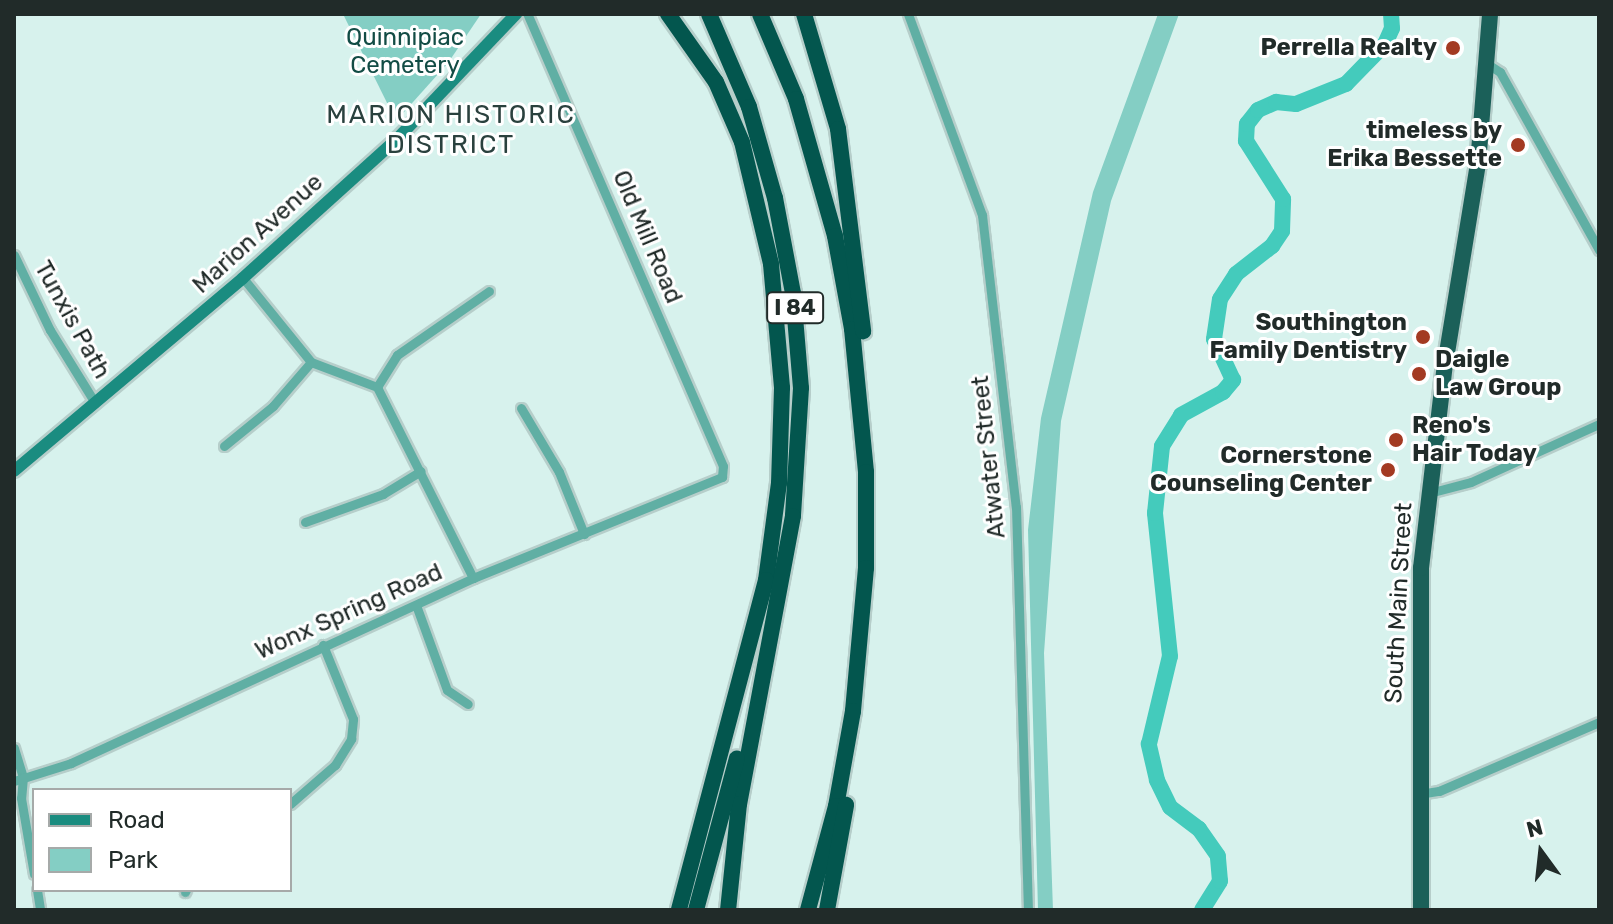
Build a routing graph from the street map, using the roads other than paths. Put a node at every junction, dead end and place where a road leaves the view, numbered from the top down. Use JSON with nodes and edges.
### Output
{"nodes":[{"id":1,"x":516,"y":14,"type":"edge"},
{"id":2,"x":527,"y":14,"type":"edge"},
{"id":3,"x":668,"y":14,"type":"edge"},
{"id":4,"x":709,"y":14,"type":"edge"},
{"id":5,"x":760,"y":14,"type":"edge"},
{"id":6,"x":804,"y":14,"type":"edge"},
{"id":7,"x":908,"y":14,"type":"edge"},
{"id":8,"x":1490,"y":14,"type":"edge"},
{"id":9,"x":1486,"y":63,"type":"junction"},
{"id":10,"x":1599,"y":250,"type":"edge"},
{"id":11,"x":14,"y":255,"type":"edge"},
{"id":12,"x":243,"y":278,"type":"junction"},
{"id":13,"x":489,"y":291,"type":"dead end"},
{"id":14,"x":311,"y":362,"type":"junction"},
{"id":15,"x":377,"y":387,"type":"junction"},
{"id":16,"x":95,"y":403,"type":"junction"},
{"id":17,"x":521,"y":408,"type":"dead end"},
{"id":18,"x":1599,"y":424,"type":"edge"},
{"id":19,"x":224,"y":446,"type":"dead end"},
{"id":20,"x":14,"y":471,"type":"edge"},
{"id":21,"x":421,"y":471,"type":"junction"},
{"id":22,"x":866,"y":472,"type":"junction"},
{"id":23,"x":722,"y":477,"type":"joint"},
{"id":24,"x":1429,"y":493,"type":"junction"},
{"id":25,"x":305,"y":522,"type":"dead end"},
{"id":26,"x":584,"y":534,"type":"junction"},
{"id":27,"x":473,"y":578,"type":"junction"},
{"id":28,"x":416,"y":605,"type":"junction"},
{"id":29,"x":776,"y":614,"type":"junction"},
{"id":30,"x":323,"y":645,"type":"junction"},
{"id":31,"x":859,"y":663,"type":"junction"},
{"id":32,"x":468,"y":704,"type":"dead end"},
{"id":33,"x":1599,"y":722,"type":"edge"},
{"id":34,"x":14,"y":748,"type":"edge"},
{"id":35,"x":18,"y":779,"type":"edge"},
{"id":36,"x":1419,"y":794,"type":"junction"},
{"id":37,"x":292,"y":802,"type":"edge"},
{"id":38,"x":32,"y":862,"type":"edge"},
{"id":39,"x":679,"y":910,"type":"edge"},
{"id":40,"x":696,"y":910,"type":"edge"},
{"id":41,"x":728,"y":910,"type":"edge"},
{"id":42,"x":808,"y":910,"type":"edge"},
{"id":43,"x":827,"y":910,"type":"edge"},
{"id":44,"x":1028,"y":910,"type":"edge"},
{"id":45,"x":1421,"y":910,"type":"edge"}],
"edges":[{"from":1,"to":12,"type":"main road","name":"Marion Avenue"},
{"from":2,"to":23,"type":"street","name":"Old Mill Road"},
{"from":3,"to":39,"type":"highway"},
{"from":4,"to":29,"type":"highway","number":"I 84"},
{"from":5,"to":22,"type":"highway","number":"I 84"},
{"from":6,"to":22,"type":"highway"},
{"from":7,"to":44,"type":"street","name":"Atwater Street"},
{"from":8,"to":9,"type":"highway","name":"South Main Street"},
{"from":9,"to":10,"type":"street"},
{"from":9,"to":24,"type":"highway","name":"South Main Street"},
{"from":11,"to":16,"type":"street","name":"Tunxis Path"},
{"from":12,"to":14,"type":"street"},
{"from":12,"to":16,"type":"main road","name":"Marion Avenue"},
{"from":13,"to":15,"type":"street"},
{"from":14,"to":15,"type":"street"},
{"from":14,"to":19,"type":"street"},
{"from":15,"to":21,"type":"street"},
{"from":16,"to":20,"type":"main road","name":"Marion Avenue"},
{"from":17,"to":26,"type":"street"},
{"from":18,"to":24,"type":"street"},
{"from":21,"to":25,"type":"street"},
{"from":21,"to":27,"type":"street"},
{"from":22,"to":31,"type":"highway","number":"I 84"},
{"from":23,"to":26,"type":"street","name":"Wonx Spring Road"},
{"from":24,"to":36,"type":"highway","name":"South Main Street"},
{"from":26,"to":27,"type":"street","name":"Wonx Spring Road"},
{"from":27,"to":28,"type":"street","name":"Wonx Spring Road"},
{"from":28,"to":30,"type":"street","name":"Wonx Spring Road"},
{"from":28,"to":32,"type":"street"},
{"from":29,"to":40,"type":"highway","number":"I 84"},
{"from":29,"to":41,"type":"highway"},
{"from":30,"to":35,"type":"street","name":"Wonx Spring Road"},
{"from":30,"to":37,"type":"street"},
{"from":31,"to":42,"type":"highway","number":"I 84"},
{"from":31,"to":43,"type":"highway"},
{"from":33,"to":36,"type":"street"},
{"from":34,"to":35,"type":"street"},
{"from":35,"to":38,"type":"street"},
{"from":36,"to":45,"type":"highway","name":"South Main Street"}]}
